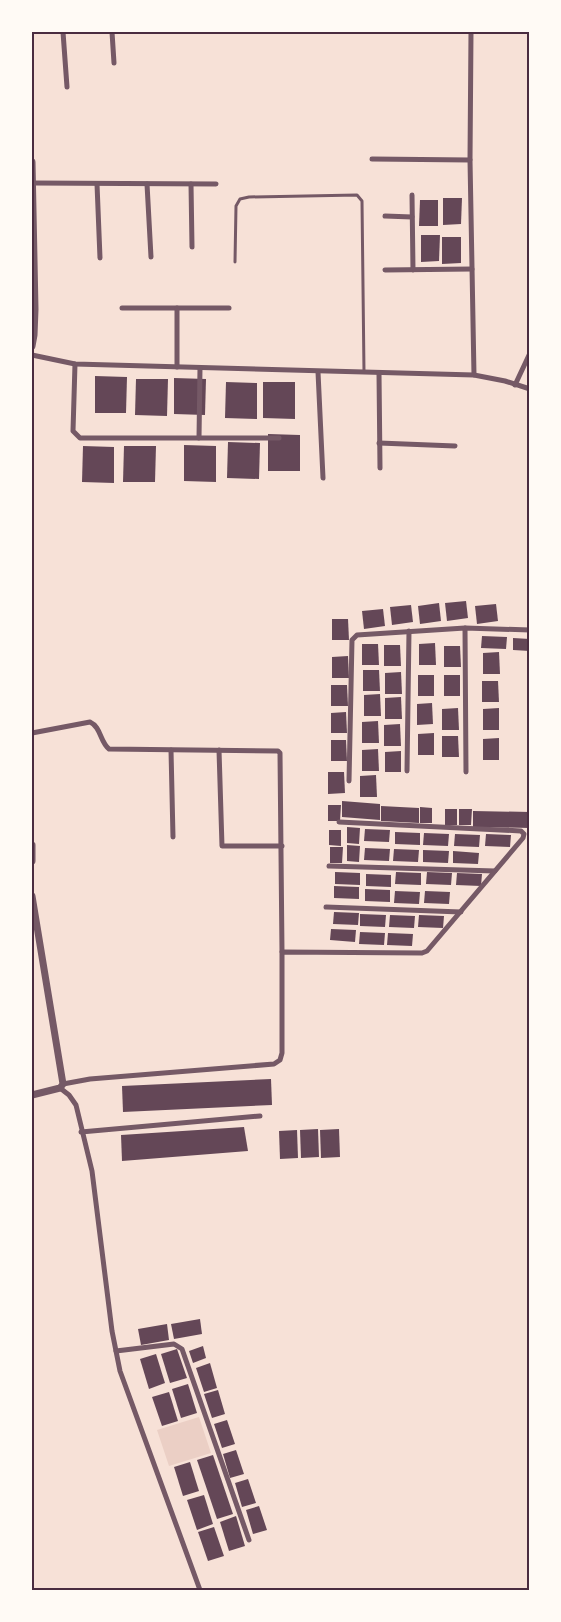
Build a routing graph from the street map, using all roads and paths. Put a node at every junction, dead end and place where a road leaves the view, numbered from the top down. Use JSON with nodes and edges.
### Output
{"nodes":[{"id":1,"x":63,"y":32,"type":"edge"},
{"id":2,"x":112,"y":32,"type":"edge"},
{"id":3,"x":471,"y":32,"type":"edge"},
{"id":4,"x":114,"y":63,"type":"dead end"},
{"id":5,"x":67,"y":87,"type":"dead end"},
{"id":6,"x":372,"y":159,"type":"dead end"},
{"id":7,"x":470,"y":160,"type":"junction"},
{"id":8,"x":32,"y":162,"type":"edge"},
{"id":9,"x":33,"y":183,"type":"junction"},
{"id":10,"x":97,"y":184,"type":"junction"},
{"id":11,"x":147,"y":184,"type":"junction"},
{"id":12,"x":191,"y":184,"type":"junction"},
{"id":13,"x":216,"y":184,"type":"dead end"},
{"id":14,"x":412,"y":195,"type":"dead end"},
{"id":15,"x":385,"y":216,"type":"dead end"},
{"id":16,"x":412,"y":217,"type":"junction"},
{"id":17,"x":192,"y":247,"type":"dead end"},
{"id":18,"x":151,"y":257,"type":"dead end"},
{"id":19,"x":100,"y":258,"type":"dead end"},
{"id":20,"x":235,"y":262,"type":"dead end"},
{"id":21,"x":472,"y":269,"type":"junction"},
{"id":22,"x":385,"y":270,"type":"dead end"},
{"id":23,"x":413,"y":270,"type":"junction"},
{"id":24,"x":122,"y":308,"type":"dead end"},
{"id":25,"x":177,"y":308,"type":"junction"},
{"id":26,"x":229,"y":308,"type":"dead end"},
{"id":27,"x":32,"y":341,"type":"edge"},
{"id":28,"x":530,"y":352,"type":"edge"},
{"id":29,"x":32,"y":355,"type":"edge"},
{"id":30,"x":75,"y":364,"type":"junction"},
{"id":31,"x":177,"y":368,"type":"junction"},
{"id":32,"x":200,"y":368,"type":"junction"},
{"id":33,"x":318,"y":372,"type":"junction"},
{"id":34,"x":364,"y":373,"type":"junction"},
{"id":35,"x":379,"y":373,"type":"junction"},
{"id":36,"x":474,"y":375,"type":"junction"},
{"id":37,"x":515,"y":385,"type":"junction"},
{"id":38,"x":530,"y":389,"type":"edge"},
{"id":39,"x":199,"y":438,"type":"junction"},
{"id":40,"x":279,"y":438,"type":"dead end"},
{"id":41,"x":379,"y":443,"type":"junction"},
{"id":42,"x":455,"y":446,"type":"dead end"},
{"id":43,"x":380,"y":468,"type":"dead end"},
{"id":44,"x":323,"y":478,"type":"dead end"},
{"id":45,"x":465,"y":628,"type":"junction"},
{"id":46,"x":530,"y":630,"type":"edge"},
{"id":47,"x":409,"y":631,"type":"junction"},
{"id":48,"x":32,"y":733,"type":"edge"},
{"id":49,"x":171,"y":750,"type":"junction"},
{"id":50,"x":219,"y":750,"type":"junction"},
{"id":51,"x":407,"y":771,"type":"dead end"},
{"id":52,"x":466,"y":772,"type":"dead end"},
{"id":53,"x":350,"y":781,"type":"dead end"},
{"id":54,"x":339,"y":822,"type":"dead end"},
{"id":55,"x":173,"y":837,"type":"dead end"},
{"id":56,"x":32,"y":845,"type":"edge"},
{"id":57,"x":282,"y":846,"type":"junction"},
{"id":58,"x":32,"y":861,"type":"edge"},
{"id":59,"x":329,"y":866,"type":"dead end"},
{"id":60,"x":495,"y":871,"type":"junction"},
{"id":61,"x":32,"y":896,"type":"edge"},
{"id":62,"x":326,"y":907,"type":"dead end"},
{"id":63,"x":461,"y":912,"type":"junction"},
{"id":64,"x":282,"y":952,"type":"junction"},
{"id":65,"x":62,"y":1086,"type":"junction"},
{"id":66,"x":32,"y":1095,"type":"edge"},
{"id":67,"x":260,"y":1116,"type":"dead end"},
{"id":68,"x":81,"y":1132,"type":"junction"},
{"id":69,"x":116,"y":1351,"type":"junction"},
{"id":70,"x":249,"y":1540,"type":"dead end"},
{"id":71,"x":200,"y":1590,"type":"edge"}],
"edges":[{"from":1,"to":5,"type":"street"},
{"from":2,"to":4,"type":"street"},
{"from":3,"to":7,"type":"street"},
{"from":6,"to":7,"type":"street"},
{"from":7,"to":21,"type":"street"},
{"from":8,"to":9,"type":"street"},
{"from":9,"to":10,"type":"street"},
{"from":9,"to":27,"type":"street"},
{"from":10,"to":11,"type":"street"},
{"from":10,"to":19,"type":"street"},
{"from":11,"to":12,"type":"street"},
{"from":11,"to":18,"type":"street"},
{"from":12,"to":13,"type":"street"},
{"from":12,"to":17,"type":"street"},
{"from":14,"to":16,"type":"street"},
{"from":15,"to":16,"type":"street"},
{"from":16,"to":23,"type":"street"},
{"from":20,"to":34,"type":"lane"},
{"from":21,"to":23,"type":"street"},
{"from":21,"to":36,"type":"street"},
{"from":22,"to":23,"type":"street"},
{"from":24,"to":25,"type":"street"},
{"from":25,"to":26,"type":"street"},
{"from":25,"to":31,"type":"street"},
{"from":28,"to":37,"type":"street"},
{"from":29,"to":30,"type":"street"},
{"from":30,"to":31,"type":"street"},
{"from":30,"to":39,"type":"street"},
{"from":31,"to":32,"type":"street"},
{"from":32,"to":33,"type":"street"},
{"from":32,"to":39,"type":"street"},
{"from":33,"to":34,"type":"street"},
{"from":33,"to":44,"type":"street"},
{"from":34,"to":35,"type":"street"},
{"from":35,"to":36,"type":"street"},
{"from":35,"to":41,"type":"street"},
{"from":36,"to":37,"type":"street"},
{"from":37,"to":38,"type":"street"},
{"from":39,"to":40,"type":"street"},
{"from":41,"to":42,"type":"street"},
{"from":41,"to":43,"type":"street"},
{"from":45,"to":46,"type":"street"},
{"from":45,"to":47,"type":"street"},
{"from":45,"to":52,"type":"street"},
{"from":47,"to":51,"type":"street"},
{"from":47,"to":53,"type":"street"},
{"from":48,"to":49,"type":"street"},
{"from":49,"to":50,"type":"street"},
{"from":49,"to":55,"type":"street"},
{"from":50,"to":57,"type":"street"},
{"from":50,"to":57,"type":"street"},
{"from":54,"to":60,"type":"street"},
{"from":56,"to":58,"type":"street"},
{"from":57,"to":64,"type":"street"},
{"from":59,"to":60,"type":"street"},
{"from":60,"to":63,"type":"street"},
{"from":61,"to":65,"type":"street"},
{"from":62,"to":63,"type":"street"},
{"from":63,"to":64,"type":"street"},
{"from":64,"to":65,"type":"street"},
{"from":65,"to":66,"type":"street"},
{"from":65,"to":68,"type":"street"},
{"from":67,"to":68,"type":"street"},
{"from":68,"to":69,"type":"street"},
{"from":69,"to":70,"type":"street"},
{"from":69,"to":71,"type":"street"}]}
